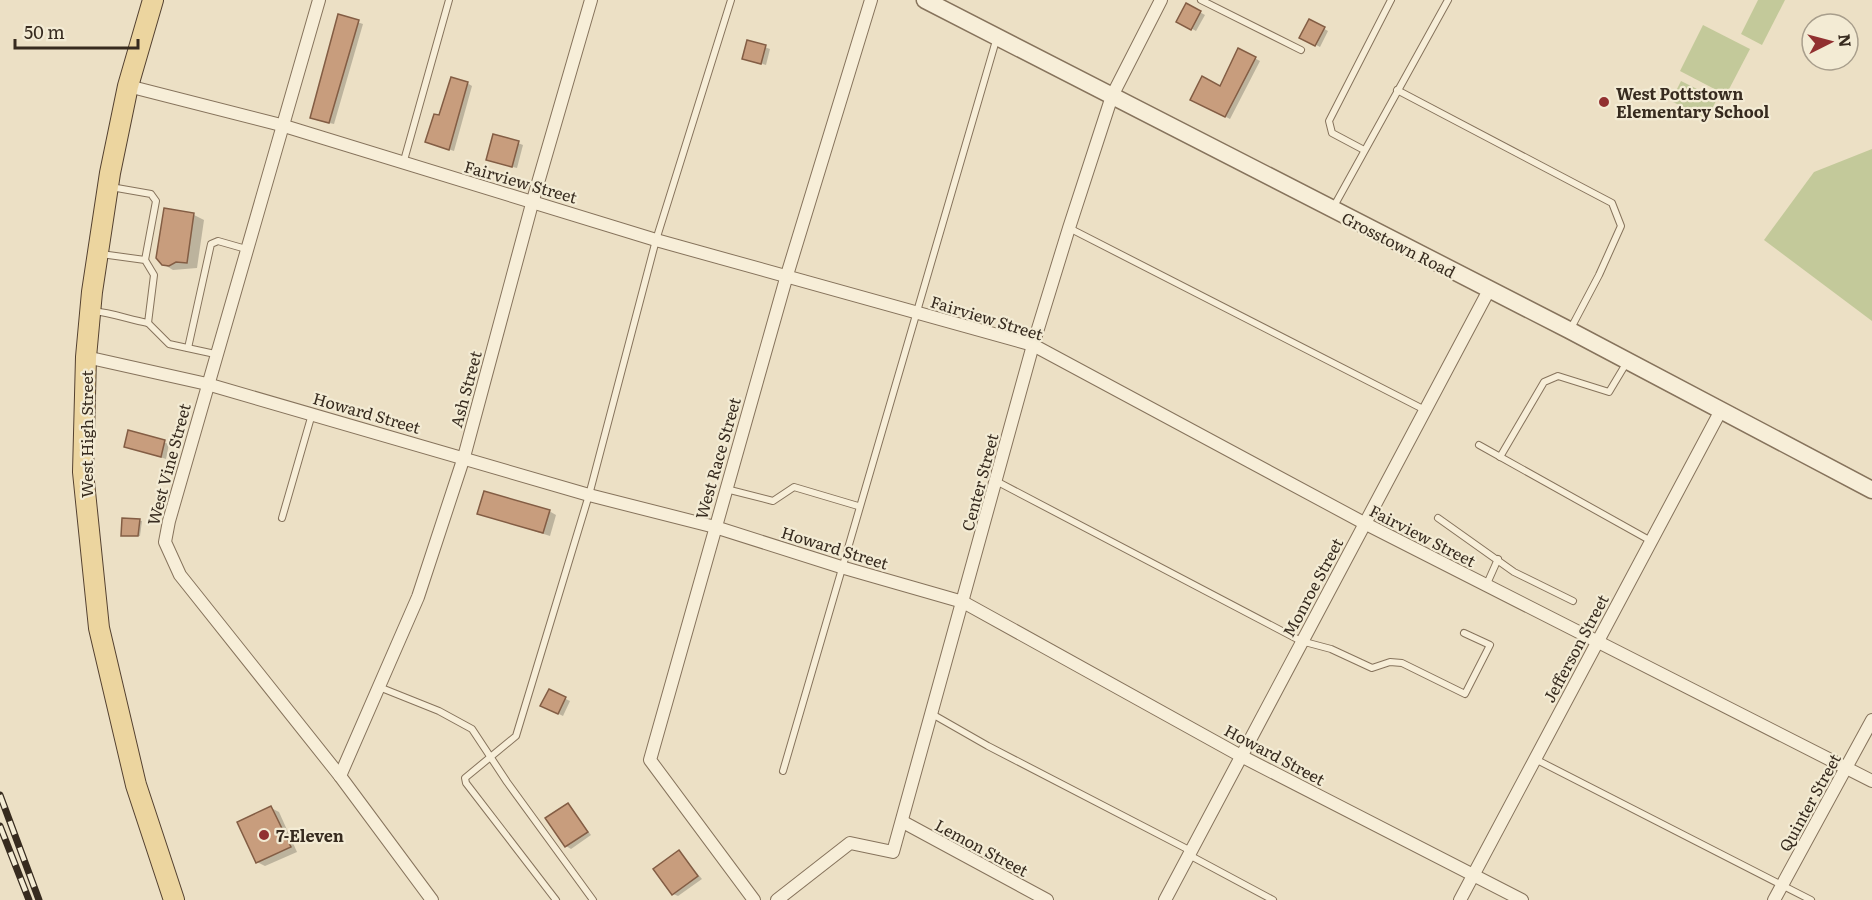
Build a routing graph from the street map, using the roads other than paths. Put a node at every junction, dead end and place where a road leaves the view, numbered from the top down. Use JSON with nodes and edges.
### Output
{"nodes":[{"id":1,"x":153,"y":0,"type":"edge"},
{"id":2,"x":318,"y":0,"type":"edge"},
{"id":3,"x":449,"y":0,"type":"edge"},
{"id":4,"x":591,"y":0,"type":"edge"},
{"id":5,"x":731,"y":0,"type":"edge"},
{"id":6,"x":871,"y":0,"type":"edge"},
{"id":7,"x":925,"y":0,"type":"edge"},
{"id":8,"x":1161,"y":0,"type":"edge"},
{"id":9,"x":1201,"y":0,"type":"edge"},
{"id":10,"x":1391,"y":0,"type":"edge"},
{"id":11,"x":1448,"y":0,"type":"edge"},
{"id":12,"x":998,"y":37,"type":"junction"},
{"id":13,"x":1300,"y":50,"type":"dead end"},
{"id":14,"x":128,"y":86,"type":"junction"},
{"id":15,"x":1397,"y":90,"type":"junction"},
{"id":16,"x":1112,"y":96,"type":"junction"},
{"id":17,"x":281,"y":125,"type":"junction"},
{"id":18,"x":1364,"y":150,"type":"junction"},
{"id":19,"x":402,"y":164,"type":"junction"},
{"id":20,"x":108,"y":186,"type":"junction"},
{"id":21,"x":533,"y":200,"type":"junction"},
{"id":22,"x":1332,"y":209,"type":"junction"},
{"id":23,"x":1069,"y":228,"type":"junction"},
{"id":24,"x":656,"y":240,"type":"junction"},
{"id":25,"x":246,"y":249,"type":"junction"},
{"id":26,"x":97,"y":254,"type":"junction"},
{"id":27,"x":145,"y":260,"type":"junction"},
{"id":28,"x":787,"y":275,"type":"junction"},
{"id":29,"x":1489,"y":290,"type":"junction"},
{"id":30,"x":90,"y":310,"type":"junction"},
{"id":31,"x":915,"y":312,"type":"junction"},
{"id":32,"x":148,"y":323,"type":"junction"},
{"id":33,"x":1569,"y":330,"type":"junction"},
{"id":34,"x":1033,"y":345,"type":"junction"},
{"id":35,"x":188,"y":348,"type":"junction"},
{"id":36,"x":215,"y":354,"type":"junction"},
{"id":37,"x":86,"y":357,"type":"junction"},
{"id":38,"x":1627,"y":362,"type":"junction"},
{"id":39,"x":207,"y":384,"type":"junction"},
{"id":40,"x":1423,"y":409,"type":"junction"},
{"id":41,"x":1720,"y":412,"type":"junction"},
{"id":42,"x":313,"y":414,"type":"junction"},
{"id":43,"x":1479,"y":445,"type":"dead end"},
{"id":44,"x":464,"y":457,"type":"junction"},
{"id":45,"x":1500,"y":457,"type":"junction"},
{"id":46,"x":996,"y":481,"type":"junction"},
{"id":47,"x":726,"y":489,"type":"junction"},
{"id":48,"x":1872,"y":490,"type":"edge"},
{"id":49,"x":589,"y":495,"type":"junction"},
{"id":50,"x":858,"y":506,"type":"junction"},
{"id":51,"x":282,"y":518,"type":"dead end"},
{"id":52,"x":1438,"y":518,"type":"dead end"},
{"id":53,"x":1364,"y":523,"type":"junction"},
{"id":54,"x":715,"y":527,"type":"junction"},
{"id":55,"x":1651,"y":541,"type":"junction"},
{"id":56,"x":1498,"y":559,"type":"junction"},
{"id":57,"x":841,"y":567,"type":"junction"},
{"id":58,"x":1486,"y":586,"type":"junction"},
{"id":59,"x":963,"y":602,"type":"junction"},
{"id":60,"x":1573,"y":602,"type":"dead end"},
{"id":61,"x":1464,"y":633,"type":"dead end"},
{"id":62,"x":1302,"y":641,"type":"junction"},
{"id":63,"x":1596,"y":643,"type":"junction"},
{"id":64,"x":379,"y":687,"type":"junction"},
{"id":65,"x":932,"y":714,"type":"junction"},
{"id":66,"x":1872,"y":720,"type":"edge"},
{"id":67,"x":490,"y":756,"type":"junction"},
{"id":68,"x":1241,"y":756,"type":"junction"},
{"id":69,"x":1535,"y":759,"type":"junction"},
{"id":70,"x":1846,"y":768,"type":"junction"},
{"id":71,"x":783,"y":771,"type":"dead end"},
{"id":72,"x":340,"y":776,"type":"junction"},
{"id":73,"x":1872,"y":781,"type":"edge"},
{"id":74,"x":903,"y":822,"type":"junction"},
{"id":75,"x":1190,"y":853,"type":"junction"},
{"id":76,"x":1473,"y":875,"type":"junction"},
{"id":77,"x":1782,"y":885,"type":"junction"},
{"id":78,"x":174,"y":900,"type":"edge"},
{"id":79,"x":432,"y":900,"type":"edge"},
{"id":80,"x":556,"y":900,"type":"edge"},
{"id":81,"x":593,"y":900,"type":"edge"},
{"id":82,"x":754,"y":900,"type":"edge"},
{"id":83,"x":777,"y":900,"type":"edge"},
{"id":84,"x":1047,"y":900,"type":"edge"},
{"id":85,"x":1165,"y":900,"type":"edge"},
{"id":86,"x":1273,"y":900,"type":"edge"},
{"id":87,"x":1460,"y":900,"type":"edge"},
{"id":88,"x":1522,"y":900,"type":"edge"},
{"id":89,"x":1773,"y":900,"type":"edge"},
{"id":90,"x":1811,"y":900,"type":"edge"}],
"edges":[{"from":1,"to":14,"type":"main road","name":"West High Street"},
{"from":2,"to":17,"type":"street","name":"West Vine Street"},
{"from":3,"to":19,"type":"lane"},
{"from":4,"to":21,"type":"street","name":"Ash Street"},
{"from":5,"to":24,"type":"lane"},
{"from":6,"to":28,"type":"street","name":"West Race Street"},
{"from":7,"to":12,"type":"street","name":"Grosstown Road"},
{"from":8,"to":16,"type":"street","name":"Center Street"},
{"from":9,"to":13,"type":"lane"},
{"from":10,"to":18,"type":"lane"},
{"from":11,"to":15,"type":"lane"},
{"from":12,"to":16,"type":"street","name":"Grosstown Road"},
{"from":12,"to":31,"type":"lane"},
{"from":14,"to":17,"type":"street","name":"Fairview Street"},
{"from":14,"to":20,"type":"main road","name":"West High Street"},
{"from":15,"to":18,"type":"lane"},
{"from":15,"to":33,"type":"lane"},
{"from":16,"to":22,"type":"street","name":"Grosstown Road"},
{"from":16,"to":23,"type":"street","name":"Center Street"},
{"from":17,"to":19,"type":"street","name":"Fairview Street"},
{"from":17,"to":25,"type":"street","name":"West Vine Street"},
{"from":18,"to":22,"type":"lane"},
{"from":19,"to":21,"type":"street","name":"Fairview Street"},
{"from":20,"to":26,"type":"main road","name":"West High Street"},
{"from":20,"to":27,"type":"lane"},
{"from":21,"to":24,"type":"street","name":"Fairview Street"},
{"from":21,"to":44,"type":"street","name":"Ash Street"},
{"from":22,"to":29,"type":"street","name":"Grosstown Road"},
{"from":23,"to":34,"type":"street","name":"Center Street"},
{"from":23,"to":40,"type":"lane"},
{"from":24,"to":28,"type":"street","name":"Fairview Street"},
{"from":24,"to":49,"type":"lane"},
{"from":25,"to":35,"type":"lane"},
{"from":25,"to":36,"type":"street","name":"West Vine Street"},
{"from":26,"to":27,"type":"lane"},
{"from":26,"to":30,"type":"main road","name":"West High Street"},
{"from":27,"to":32,"type":"lane"},
{"from":28,"to":31,"type":"street","name":"Fairview Street"},
{"from":28,"to":47,"type":"street","name":"West Race Street"},
{"from":29,"to":33,"type":"street","name":"Grosstown Road"},
{"from":29,"to":40,"type":"street","name":"Monroe Street"},
{"from":30,"to":32,"type":"lane"},
{"from":30,"to":37,"type":"main road","name":"West High Street"},
{"from":31,"to":34,"type":"street","name":"Fairview Street"},
{"from":31,"to":50,"type":"lane"},
{"from":32,"to":35,"type":"lane"},
{"from":33,"to":38,"type":"street","name":"Grosstown Road"},
{"from":34,"to":46,"type":"street","name":"Center Street"},
{"from":34,"to":53,"type":"street","name":"Fairview Street"},
{"from":35,"to":36,"type":"lane"},
{"from":36,"to":39,"type":"street","name":"West Vine Street"},
{"from":37,"to":39,"type":"street","name":"Howard Street"},
{"from":37,"to":78,"type":"main road","name":"West High Street"},
{"from":38,"to":41,"type":"street","name":"Grosstown Road"},
{"from":38,"to":45,"type":"lane"},
{"from":39,"to":42,"type":"street","name":"Howard Street"},
{"from":39,"to":72,"type":"street","name":"West Vine Street"},
{"from":40,"to":53,"type":"street","name":"Monroe Street"},
{"from":41,"to":48,"type":"street","name":"Grosstown Road"},
{"from":41,"to":55,"type":"street","name":"Jefferson Street"},
{"from":42,"to":44,"type":"street","name":"Howard Street"},
{"from":42,"to":51,"type":"lane"},
{"from":43,"to":45,"type":"lane"},
{"from":44,"to":49,"type":"street","name":"Howard Street"},
{"from":44,"to":64,"type":"street","name":"Ash Street"},
{"from":45,"to":55,"type":"lane"},
{"from":46,"to":59,"type":"street","name":"Center Street"},
{"from":46,"to":62,"type":"lane"},
{"from":47,"to":50,"type":"lane"},
{"from":47,"to":54,"type":"street","name":"West Race Street"},
{"from":49,"to":54,"type":"street","name":"Howard Street"},
{"from":49,"to":67,"type":"lane"},
{"from":50,"to":57,"type":"lane"},
{"from":52,"to":56,"type":"lane"},
{"from":53,"to":58,"type":"street","name":"Fairview Street"},
{"from":53,"to":62,"type":"street","name":"Monroe Street"},
{"from":54,"to":57,"type":"street","name":"Howard Street"},
{"from":54,"to":82,"type":"street","name":"West Race Street"},
{"from":55,"to":63,"type":"street","name":"Jefferson Street"},
{"from":56,"to":58,"type":"lane"},
{"from":56,"to":60,"type":"lane"},
{"from":57,"to":59,"type":"street","name":"Howard Street"},
{"from":57,"to":71,"type":"lane"},
{"from":58,"to":63,"type":"street","name":"Fairview Street"},
{"from":59,"to":65,"type":"street","name":"Center Street"},
{"from":59,"to":68,"type":"street","name":"Howard Street"},
{"from":61,"to":62,"type":"lane"},
{"from":62,"to":68,"type":"street","name":"Monroe Street"},
{"from":63,"to":69,"type":"street","name":"Jefferson Street"},
{"from":63,"to":70,"type":"street","name":"Fairview Street"},
{"from":64,"to":67,"type":"lane"},
{"from":64,"to":72,"type":"street","name":"Ash Street"},
{"from":65,"to":74,"type":"street","name":"Center Street"},
{"from":65,"to":75,"type":"lane"},
{"from":66,"to":70,"type":"street","name":"Quinter Street"},
{"from":67,"to":80,"type":"lane"},
{"from":67,"to":81,"type":"lane"},
{"from":68,"to":75,"type":"street","name":"Monroe Street"},
{"from":68,"to":76,"type":"street","name":"Howard Street"},
{"from":69,"to":76,"type":"street","name":"Jefferson Street"},
{"from":69,"to":77,"type":"lane"},
{"from":70,"to":73,"type":"street","name":"Fairview Street"},
{"from":70,"to":77,"type":"street","name":"Quinter Street"},
{"from":72,"to":79,"type":"street","name":"West Vine Street"},
{"from":74,"to":83,"type":"street","name":"Center Street"},
{"from":74,"to":84,"type":"street","name":"Lemon Street"},
{"from":75,"to":85,"type":"street","name":"Monroe Street"},
{"from":75,"to":86,"type":"lane"},
{"from":76,"to":87,"type":"street","name":"Jefferson Street"},
{"from":76,"to":88,"type":"street","name":"Howard Street"},
{"from":77,"to":89,"type":"street","name":"Quinter Street"},
{"from":77,"to":90,"type":"lane"}]}
